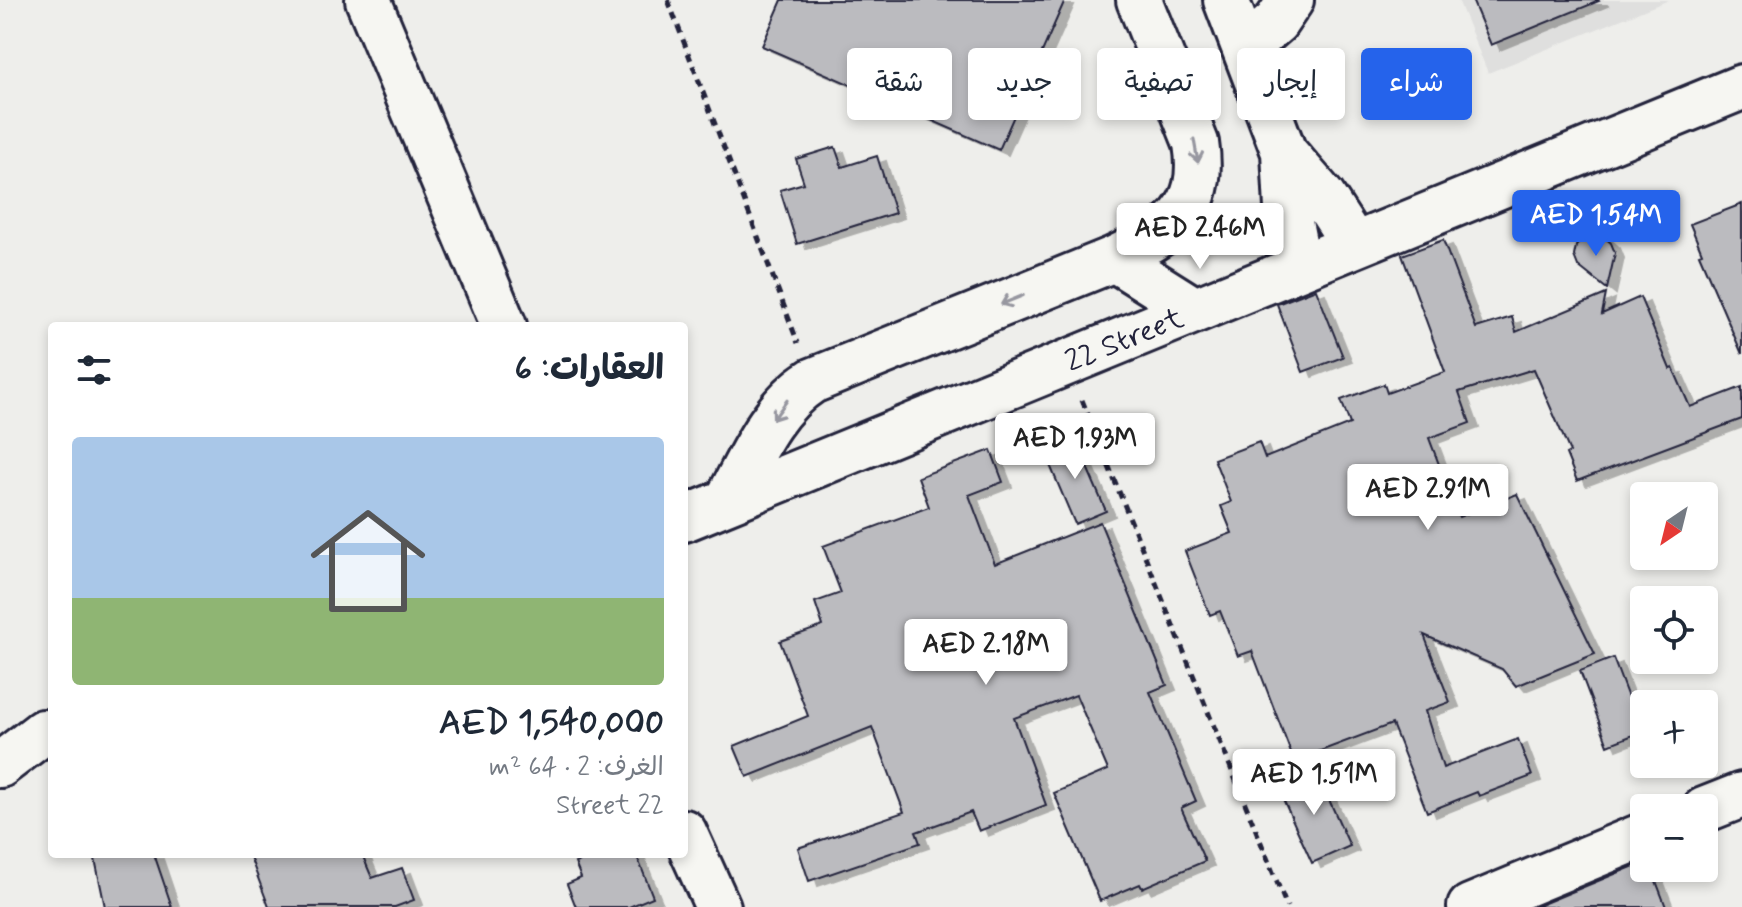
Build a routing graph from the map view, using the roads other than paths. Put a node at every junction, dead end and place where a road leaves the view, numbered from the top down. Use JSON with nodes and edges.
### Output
{"nodes":[{"id":1,"x":368,"y":0,"type":"edge"},
{"id":2,"x":1139,"y":0,"type":"edge"},
{"id":3,"x":1226,"y":0,"type":"edge"},
{"id":4,"x":1291,"y":0,"type":"edge"},
{"id":5,"x":1246,"y":48,"type":"joint"},
{"id":6,"x":1742,"y":87,"type":"edge"},
{"id":7,"x":1272,"y":120,"type":"edge"},
{"id":8,"x":1284,"y":152,"type":"junction"},
{"id":9,"x":1354,"y":245,"type":"junction"},
{"id":10,"x":1114,"y":259,"type":"junction"},
{"id":11,"x":1299,"y":267,"type":"junction"},
{"id":12,"x":1195,"y":310,"type":"junction"},
{"id":13,"x":502,"y":322,"type":"edge"},
{"id":14,"x":727,"y":501,"type":"junction"},
{"id":15,"x":688,"y":517,"type":"edge"},
{"id":16,"x":48,"y":731,"type":"edge"},
{"id":17,"x":0,"y":745,"type":"edge"},
{"id":18,"x":0,"y":765,"type":"edge"},
{"id":19,"x":1742,"y":795,"type":"edge"},
{"id":20,"x":1718,"y":804,"type":"edge"},
{"id":21,"x":688,"y":841,"type":"edge"},
{"id":22,"x":1630,"y":841,"type":"edge"},
{"id":23,"x":718,"y":907,"type":"edge"},
{"id":24,"x":1470,"y":907,"type":"edge"}],
"edges":[{"from":1,"to":13,"type":"street"},
{"from":2,"to":10,"type":"street","one_way":true},
{"from":3,"to":5,"type":"street"},
{"from":4,"to":5,"type":"street"},
{"from":6,"to":9,"type":"street","name":"22 Street"},
{"from":7,"to":8,"type":"street"},
{"from":8,"to":9,"type":"street"},
{"from":8,"to":11,"type":"street"},
{"from":9,"to":11,"type":"street","name":"22 Street"},
{"from":10,"to":12,"type":"street"},
{"from":10,"to":14,"type":"street","one_way":true},
{"from":11,"to":12,"type":"street","name":"22 Street"},
{"from":12,"to":14,"type":"street","name":"22 Street"},
{"from":14,"to":15,"type":"street","name":"22 Street"},
{"from":16,"to":17,"type":"street"},
{"from":16,"to":18,"type":"street"},
{"from":19,"to":20,"type":"street"},
{"from":21,"to":23,"type":"street"},
{"from":22,"to":24,"type":"street"}]}
